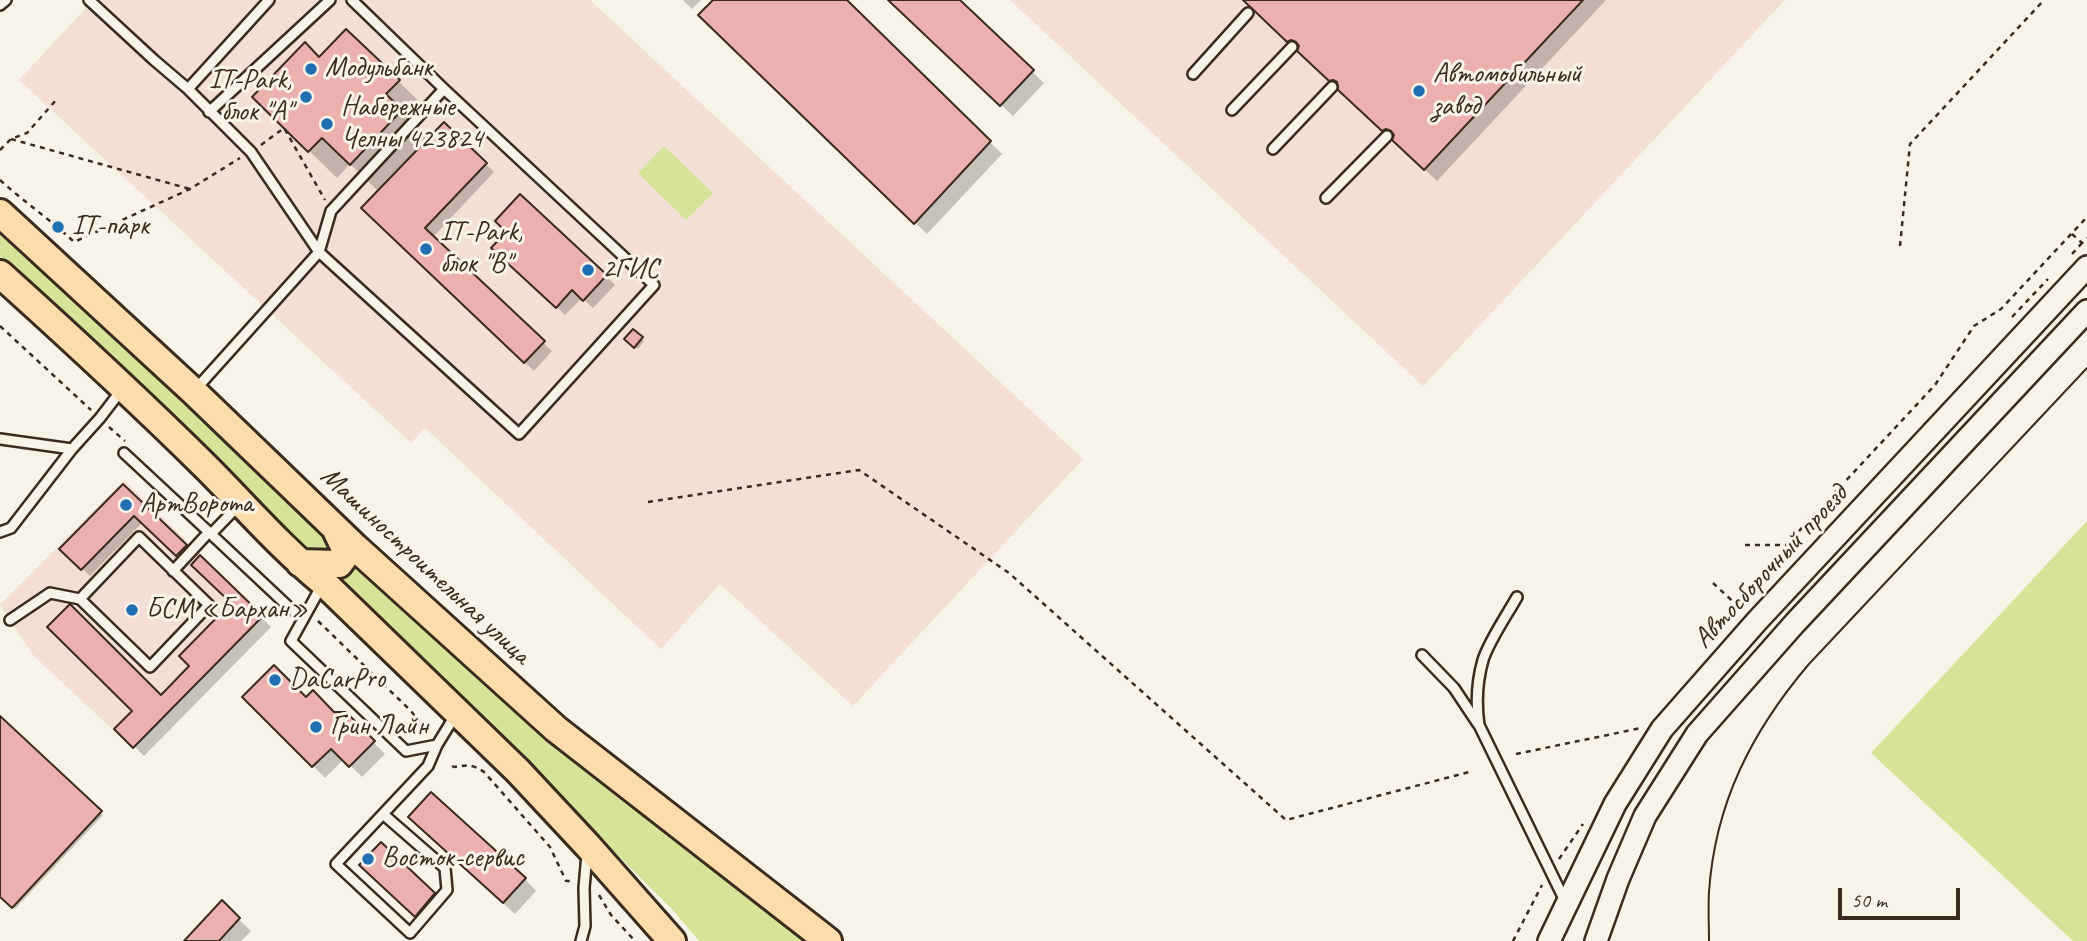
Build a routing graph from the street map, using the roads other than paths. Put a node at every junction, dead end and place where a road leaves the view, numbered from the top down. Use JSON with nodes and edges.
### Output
{"nodes":[{"id":1,"x":6,"y":0,"type":"edge"},
{"id":2,"x":89,"y":0,"type":"edge"},
{"id":3,"x":269,"y":0,"type":"edge"},
{"id":4,"x":330,"y":0,"type":"edge"},
{"id":5,"x":352,"y":0,"type":"edge"},
{"id":6,"x":0,"y":5,"type":"edge"},
{"id":7,"x":1248,"y":13,"type":"dead end"},
{"id":8,"x":1292,"y":47,"type":"dead end"},
{"id":9,"x":1193,"y":74,"type":"dead end"},
{"id":10,"x":1332,"y":87,"type":"dead end"},
{"id":11,"x":188,"y":89,"type":"junction"},
{"id":12,"x":444,"y":89,"type":"junction"},
{"id":13,"x":1232,"y":110,"type":"dead end"},
{"id":14,"x":209,"y":112,"type":"junction"},
{"id":15,"x":1387,"y":136,"type":"dead end"},
{"id":16,"x":1273,"y":149,"type":"dead end"},
{"id":17,"x":1326,"y":198,"type":"dead end"},
{"id":18,"x":0,"y":213,"type":"edge"},
{"id":19,"x":319,"y":252,"type":"junction"},
{"id":20,"x":2078,"y":262,"type":"edge"},
{"id":21,"x":0,"y":274,"type":"edge"},
{"id":22,"x":2087,"y":311,"type":"edge"},
{"id":23,"x":124,"y":387,"type":"junction"},
{"id":24,"x":194,"y":391,"type":"junction"},
{"id":25,"x":0,"y":439,"type":"edge"},
{"id":26,"x":72,"y":449,"type":"junction"},
{"id":27,"x":124,"y":453,"type":"dead end"},
{"id":28,"x":242,"y":502,"type":"junction"},
{"id":29,"x":11,"y":528,"type":"junction"},
{"id":30,"x":335,"y":528,"type":"junction"},
{"id":31,"x":0,"y":532,"type":"edge"},
{"id":32,"x":210,"y":533,"type":"junction"},
{"id":33,"x":0,"y":541,"type":"edge"},
{"id":34,"x":300,"y":563,"type":"junction"},
{"id":35,"x":173,"y":571,"type":"junction"},
{"id":36,"x":324,"y":583,"type":"junction"},
{"id":37,"x":1517,"y":597,"type":"dead end"},
{"id":38,"x":80,"y":599,"type":"junction"},
{"id":39,"x":292,"y":610,"type":"dead end"},
{"id":40,"x":10,"y":620,"type":"dead end"},
{"id":41,"x":1422,"y":655,"type":"dead end"},
{"id":42,"x":457,"y":713,"type":"junction"},
{"id":43,"x":1479,"y":725,"type":"junction"},
{"id":44,"x":437,"y":744,"type":"junction"},
{"id":45,"x":383,"y":814,"type":"junction"},
{"id":46,"x":588,"y":846,"type":"junction"},
{"id":47,"x":1567,"y":904,"type":"junction"},
{"id":48,"x":581,"y":941,"type":"edge"},
{"id":49,"x":673,"y":941,"type":"edge"},
{"id":50,"x":828,"y":941,"type":"edge"},
{"id":51,"x":1549,"y":941,"type":"edge"},
{"id":52,"x":1596,"y":941,"type":"edge"}],
"edges":[{"from":1,"to":6,"type":"lane"},
{"from":2,"to":11,"type":"lane"},
{"from":3,"to":11,"type":"lane"},
{"from":4,"to":14,"type":"lane"},
{"from":5,"to":12,"type":"lane"},
{"from":7,"to":9,"type":"lane"},
{"from":8,"to":13,"type":"lane"},
{"from":10,"to":16,"type":"lane"},
{"from":11,"to":14,"type":"lane"},
{"from":12,"to":19,"type":"lane"},
{"from":12,"to":19,"type":"lane"},
{"from":14,"to":19,"type":"lane"},
{"from":15,"to":17,"type":"lane"},
{"from":18,"to":24,"type":"main road","name":"Машиностроительная улица"},
{"from":19,"to":24,"type":"lane"},
{"from":20,"to":47,"type":"street","name":"Автосборочный проезд"},
{"from":21,"to":23,"type":"main road"},
{"from":22,"to":52,"type":"street","name":"Автосборочный проезд"},
{"from":23,"to":26,"type":"lane"},
{"from":23,"to":28,"type":"main road"},
{"from":24,"to":30,"type":"main road","name":"Машиностроительная улица"},
{"from":25,"to":26,"type":"lane"},
{"from":26,"to":29,"type":"lane"},
{"from":27,"to":32,"type":"lane"},
{"from":28,"to":32,"type":"lane"},
{"from":28,"to":34,"type":"main road"},
{"from":29,"to":31,"type":"lane"},
{"from":29,"to":33,"type":"lane"},
{"from":30,"to":34,"type":"main road"},
{"from":30,"to":50,"type":"main road","name":"Машиностроительная улица"},
{"from":32,"to":35,"type":"lane"},
{"from":32,"to":39,"type":"lane"},
{"from":34,"to":36,"type":"main road"},
{"from":35,"to":38,"type":"lane"},
{"from":35,"to":38,"type":"lane"},
{"from":36,"to":42,"type":"main road"},
{"from":36,"to":44,"type":"lane"},
{"from":37,"to":43,"type":"lane"},
{"from":38,"to":40,"type":"lane"},
{"from":41,"to":43,"type":"lane"},
{"from":42,"to":44,"type":"lane"},
{"from":42,"to":46,"type":"main road"},
{"from":43,"to":47,"type":"lane"},
{"from":44,"to":45,"type":"lane"},
{"from":45,"to":45,"type":"lane"},
{"from":46,"to":48,"type":"lane"},
{"from":46,"to":49,"type":"main road"},
{"from":47,"to":51,"type":"street","name":"Автосборочный проезд"}]}
